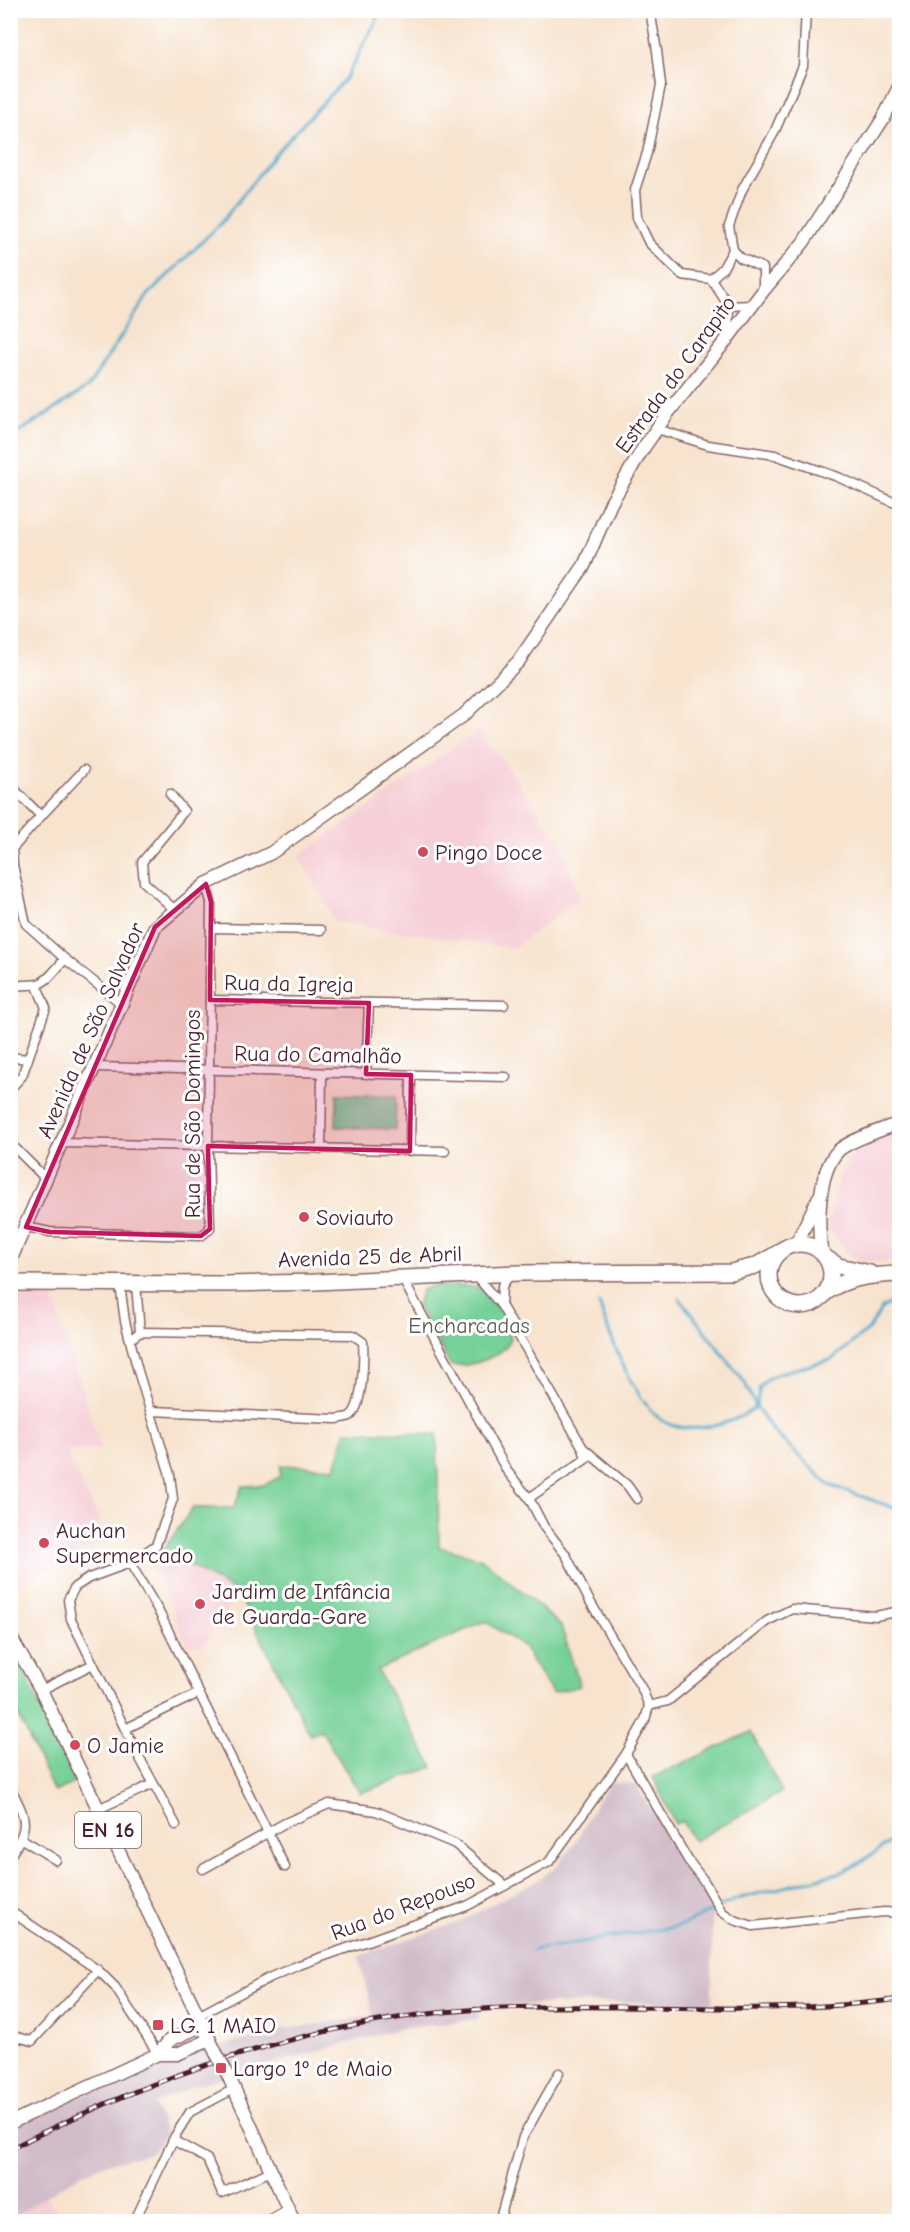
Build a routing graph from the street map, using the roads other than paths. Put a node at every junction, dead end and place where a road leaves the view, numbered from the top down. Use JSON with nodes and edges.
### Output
{"nodes":[{"id":1,"x":650,"y":10,"type":"edge"},
{"id":2,"x":806,"y":10,"type":"edge"},
{"id":3,"x":900,"y":85,"type":"edge"},
{"id":4,"x":733,"y":250,"type":"junction"},
{"id":5,"x":786,"y":263,"type":"junction"},
{"id":6,"x":763,"y":268,"type":"junction"},
{"id":7,"x":711,"y":279,"type":"junction"},
{"id":8,"x":762,"y":291,"type":"junction"},
{"id":9,"x":752,"y":305,"type":"junction"},
{"id":10,"x":729,"y":306,"type":"junction"},
{"id":11,"x":728,"y":338,"type":"junction"},
{"id":12,"x":657,"y":429,"type":"junction"},
{"id":13,"x":900,"y":503,"type":"edge"},
{"id":14,"x":464,"y":715,"type":"joint"},
{"id":15,"x":84,"y":770,"type":"dead end"},
{"id":16,"x":10,"y":788,"type":"edge"},
{"id":17,"x":170,"y":794,"type":"dead end"},
{"id":18,"x":41,"y":816,"type":"junction"},
{"id":19,"x":206,"y":884,"type":"junction"},
{"id":20,"x":175,"y":910,"type":"junction"},
{"id":21,"x":211,"y":928,"type":"junction"},
{"id":22,"x":321,"y":930,"type":"dead end"},
{"id":23,"x":65,"y":959,"type":"junction"},
{"id":24,"x":10,"y":985,"type":"edge"},
{"id":25,"x":37,"y":986,"type":"junction"},
{"id":26,"x":210,"y":1000,"type":"junction"},
{"id":27,"x":369,"y":1002,"type":"junction"},
{"id":28,"x":122,"y":1004,"type":"junction"},
{"id":29,"x":504,"y":1005,"type":"dead end"},
{"id":30,"x":10,"y":1057,"type":"edge"},
{"id":31,"x":28,"y":1059,"type":"junction"},
{"id":32,"x":94,"y":1067,"type":"junction"},
{"id":33,"x":209,"y":1070,"type":"junction"},
{"id":34,"x":322,"y":1072,"type":"junction"},
{"id":35,"x":366,"y":1074,"type":"junction"},
{"id":36,"x":411,"y":1075,"type":"junction"},
{"id":37,"x":506,"y":1077,"type":"dead end"},
{"id":38,"x":10,"y":1089,"type":"edge"},
{"id":39,"x":900,"y":1123,"type":"edge"},
{"id":40,"x":10,"y":1143,"type":"edge"},
{"id":41,"x":62,"y":1143,"type":"junction"},
{"id":42,"x":208,"y":1146,"type":"junction"},
{"id":43,"x":321,"y":1149,"type":"junction"},
{"id":44,"x":410,"y":1151,"type":"junction"},
{"id":45,"x":445,"y":1151,"type":"dead end"},
{"id":46,"x":46,"y":1179,"type":"junction"},
{"id":47,"x":822,"y":1190,"type":"junction"},
{"id":48,"x":26,"y":1227,"type":"junction"},
{"id":49,"x":14,"y":1244,"type":"edge"},
{"id":50,"x":796,"y":1244,"type":"junction"},
{"id":51,"x":778,"y":1253,"type":"junction"},
{"id":52,"x":824,"y":1255,"type":"junction"},
{"id":53,"x":10,"y":1262,"type":"edge"},
{"id":54,"x":731,"y":1272,"type":"junction"},
{"id":55,"x":511,"y":1273,"type":"junction"},
{"id":56,"x":900,"y":1274,"type":"edge"},
{"id":57,"x":475,"y":1275,"type":"junction"},
{"id":58,"x":876,"y":1275,"type":"junction"},
{"id":59,"x":402,"y":1278,"type":"junction"},
{"id":60,"x":10,"y":1283,"type":"edge"},
{"id":61,"x":136,"y":1284,"type":"junction"},
{"id":62,"x":120,"y":1285,"type":"junction"},
{"id":63,"x":773,"y":1289,"type":"junction"},
{"id":64,"x":825,"y":1293,"type":"junction"},
{"id":65,"x":501,"y":1305,"type":"junction"},
{"id":66,"x":140,"y":1332,"type":"junction"},
{"id":67,"x":130,"y":1340,"type":"junction"},
{"id":68,"x":151,"y":1411,"type":"junction"},
{"id":69,"x":583,"y":1448,"type":"junction"},
{"id":70,"x":529,"y":1498,"type":"junction"},
{"id":71,"x":637,"y":1499,"type":"dead end"},
{"id":72,"x":130,"y":1563,"type":"junction"},
{"id":73,"x":900,"y":1611,"type":"edge"},
{"id":74,"x":10,"y":1636,"type":"edge"},
{"id":75,"x":93,"y":1664,"type":"junction"},
{"id":76,"x":41,"y":1690,"type":"junction"},
{"id":77,"x":199,"y":1693,"type":"junction"},
{"id":78,"x":649,"y":1706,"type":"junction"},
{"id":79,"x":125,"y":1730,"type":"junction"},
{"id":80,"x":626,"y":1754,"type":"junction"},
{"id":81,"x":153,"y":1784,"type":"junction"},
{"id":82,"x":10,"y":1787,"type":"edge"},
{"id":83,"x":98,"y":1809,"type":"junction"},
{"id":84,"x":177,"y":1825,"type":"dead end"},
{"id":85,"x":269,"y":1832,"type":"junction"},
{"id":86,"x":22,"y":1839,"type":"junction"},
{"id":87,"x":10,"y":1856,"type":"edge"},
{"id":88,"x":56,"y":1860,"type":"dead end"},
{"id":89,"x":285,"y":1867,"type":"dead end"},
{"id":90,"x":203,"y":1869,"type":"dead end"},
{"id":91,"x":504,"y":1885,"type":"junction"},
{"id":92,"x":10,"y":1911,"type":"edge"},
{"id":93,"x":900,"y":1913,"type":"edge"},
{"id":94,"x":98,"y":1970,"type":"junction"},
{"id":95,"x":200,"y":2020,"type":"junction"},
{"id":96,"x":10,"y":2035,"type":"edge"},
{"id":97,"x":210,"y":2040,"type":"junction"},
{"id":98,"x":158,"y":2055,"type":"junction"},
{"id":99,"x":559,"y":2073,"type":"dead end"},
{"id":100,"x":234,"y":2089,"type":"junction"},
{"id":101,"x":11,"y":2122,"type":"edge"},
{"id":102,"x":173,"y":2140,"type":"junction"},
{"id":103,"x":271,"y":2171,"type":"junction"},
{"id":104,"x":292,"y":2216,"type":"edge"},
{"id":105,"x":134,"y":2222,"type":"edge"},
{"id":106,"x":269,"y":2222,"type":"edge"},
{"id":107,"x":499,"y":2222,"type":"edge"}],
"edges":[{"from":1,"to":7,"type":"street"},
{"from":2,"to":4,"type":"street"},
{"from":3,"to":5,"type":"street","name":"Estrada do Carapito"},
{"from":4,"to":6,"type":"street"},
{"from":4,"to":7,"type":"street"},
{"from":5,"to":6,"type":"street"},
{"from":5,"to":8,"type":"street","name":"Estrada do Carapito"},
{"from":6,"to":8,"type":"street"},
{"from":7,"to":10,"type":"street"},
{"from":8,"to":9,"type":"street","name":"Estrada do Carapito"},
{"from":9,"to":10,"type":"street"},
{"from":9,"to":11,"type":"street","name":"Estrada do Carapito"},
{"from":10,"to":11,"type":"street"},
{"from":11,"to":12,"type":"street","name":"Estrada do Carapito"},
{"from":12,"to":13,"type":"street"},
{"from":12,"to":14,"type":"street","name":"Estrada do Carapito"},
{"from":14,"to":19,"type":"street","name":"Avenida de São Salvador"},
{"from":15,"to":18,"type":"street"},
{"from":16,"to":18,"type":"street"},
{"from":17,"to":20,"type":"street"},
{"from":18,"to":23,"type":"street"},
{"from":19,"to":20,"type":"street","name":"Avenida de São Salvador"},
{"from":19,"to":21,"type":"street","name":"Rua de São Domingos"},
{"from":20,"to":28,"type":"street","name":"Avenida de São Salvador"},
{"from":21,"to":22,"type":"street"},
{"from":21,"to":26,"type":"street","name":"Rua de São Domingos"},
{"from":23,"to":25,"type":"street"},
{"from":23,"to":28,"type":"street"},
{"from":24,"to":25,"type":"street"},
{"from":25,"to":31,"type":"street"},
{"from":26,"to":27,"type":"street","name":"Rua da Igreja"},
{"from":26,"to":33,"type":"street","name":"Rua de São Domingos"},
{"from":27,"to":29,"type":"street","name":"Rua da Igreja"},
{"from":27,"to":35,"type":"street","name":"Rua da Igreja"},
{"from":28,"to":32,"type":"street","name":"Avenida de São Salvador"},
{"from":30,"to":31,"type":"street"},
{"from":31,"to":38,"type":"street"},
{"from":32,"to":33,"type":"street","name":"Rua do Camalhão"},
{"from":32,"to":41,"type":"street","name":"Avenida de São Salvador"},
{"from":33,"to":34,"type":"street","name":"Rua do Camalhão"},
{"from":33,"to":42,"type":"street","name":"Rua de São Domingos"},
{"from":34,"to":35,"type":"street","name":"Rua do Camalhão"},
{"from":34,"to":43,"type":"street"},
{"from":35,"to":36,"type":"street","name":"Rua do Camalhão"},
{"from":36,"to":37,"type":"street","name":"Rua do Camalhão"},
{"from":36,"to":44,"type":"street"},
{"from":39,"to":47,"type":"street"},
{"from":40,"to":46,"type":"street"},
{"from":41,"to":42,"type":"street"},
{"from":41,"to":46,"type":"street","name":"Avenida de São Salvador"},
{"from":42,"to":43,"type":"street"},
{"from":42,"to":48,"type":"street","name":"Rua de São Domingos"},
{"from":43,"to":44,"type":"street"},
{"from":44,"to":45,"type":"street"},
{"from":46,"to":48,"type":"street","name":"Avenida de São Salvador"},
{"from":47,"to":50,"type":"street"},
{"from":47,"to":52,"type":"street"},
{"from":48,"to":49,"type":"street","name":"Avenida de São Salvador"},
{"from":49,"to":53,"type":"street","name":"Avenida de São Salvador"},
{"from":50,"to":51,"type":"highway","name":"Avenida 25 de Abril"},
{"from":50,"to":52,"type":"highway"},
{"from":51,"to":54,"type":"highway","name":"Avenida 25 de Abril"},
{"from":51,"to":63,"type":"highway"},
{"from":52,"to":58,"type":"highway"},
{"from":52,"to":64,"type":"highway"},
{"from":54,"to":55,"type":"highway","name":"Avenida 25 de Abril"},
{"from":54,"to":63,"type":"highway","name":"Avenida 25 de Abril"},
{"from":55,"to":57,"type":"highway","name":"Avenida 25 de Abril"},
{"from":55,"to":65,"type":"street"},
{"from":56,"to":58,"type":"highway"},
{"from":57,"to":59,"type":"highway","name":"Avenida 25 de Abril"},
{"from":57,"to":65,"type":"street"},
{"from":58,"to":64,"type":"highway","name":"Avenida 25 de Abril"},
{"from":59,"to":61,"type":"highway","name":"Avenida 25 de Abril"},
{"from":59,"to":70,"type":"street"},
{"from":60,"to":62,"type":"highway","name":"Avenida 25 de Abril"},
{"from":61,"to":62,"type":"highway","name":"Avenida 25 de Abril"},
{"from":61,"to":66,"type":"street"},
{"from":62,"to":67,"type":"street"},
{"from":63,"to":64,"type":"highway","name":"Avenida 25 de Abril"},
{"from":65,"to":69,"type":"street"},
{"from":66,"to":67,"type":"street"},
{"from":66,"to":68,"type":"street"},
{"from":67,"to":68,"type":"street"},
{"from":68,"to":72,"type":"street"},
{"from":69,"to":70,"type":"street"},
{"from":69,"to":71,"type":"street"},
{"from":70,"to":78,"type":"street"},
{"from":72,"to":75,"type":"street"},
{"from":72,"to":77,"type":"street"},
{"from":73,"to":78,"type":"street"},
{"from":74,"to":76,"type":"street","number":"EN 16"},
{"from":75,"to":76,"type":"street"},
{"from":75,"to":79,"type":"street"},
{"from":76,"to":83,"type":"street","number":"EN 16"},
{"from":77,"to":79,"type":"street"},
{"from":77,"to":85,"type":"street"},
{"from":78,"to":80,"type":"street","name":"Rua do Repouso"},
{"from":79,"to":81,"type":"street"},
{"from":80,"to":91,"type":"street","name":"Rua do Repouso"},
{"from":80,"to":93,"type":"street"},
{"from":81,"to":83,"type":"street"},
{"from":81,"to":84,"type":"street"},
{"from":82,"to":86,"type":"street"},
{"from":83,"to":95,"type":"street","number":"EN 16"},
{"from":85,"to":89,"type":"street"},
{"from":85,"to":90,"type":"street"},
{"from":85,"to":91,"type":"street"},
{"from":86,"to":87,"type":"street"},
{"from":86,"to":88,"type":"street"},
{"from":91,"to":95,"type":"street","name":"Rua do Repouso"},
{"from":92,"to":94,"type":"street"},
{"from":94,"to":96,"type":"street"},
{"from":94,"to":98,"type":"street"},
{"from":95,"to":97,"type":"street","number":"EN 16"},
{"from":95,"to":98,"type":"street"},
{"from":97,"to":98,"type":"street"},
{"from":97,"to":100,"type":"street","number":"EN 16","bridge":true},
{"from":98,"to":101,"type":"street"},
{"from":99,"to":107,"type":"street"},
{"from":100,"to":102,"type":"street"},
{"from":100,"to":103,"type":"street","number":"EN 16"},
{"from":102,"to":103,"type":"street"},
{"from":102,"to":105,"type":"street"},
{"from":103,"to":104,"type":"street","number":"EN 16"},
{"from":104,"to":106,"type":"street"}]}
